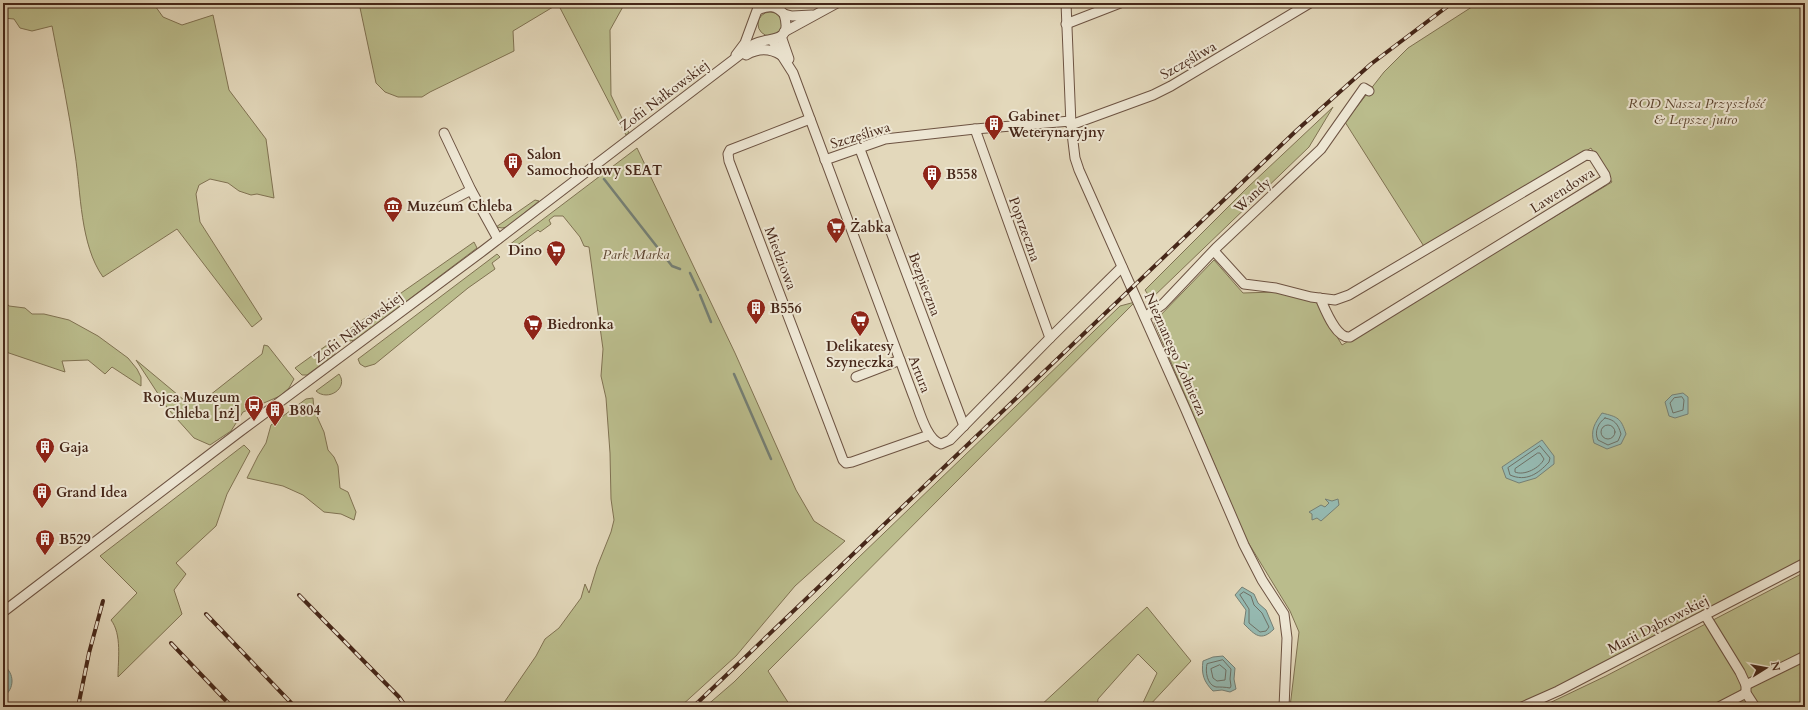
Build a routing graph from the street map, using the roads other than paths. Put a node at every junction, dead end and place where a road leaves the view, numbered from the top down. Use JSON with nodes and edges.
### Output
{"nodes":[{"id":1,"x":837,"y":3,"type":"edge"},
{"id":2,"x":1066,"y":3,"type":"edge"},
{"id":3,"x":1120,"y":3,"type":"edge"},
{"id":4,"x":1310,"y":3,"type":"edge"},
{"id":5,"x":775,"y":5,"type":"edge"},
{"id":6,"x":759,"y":6,"type":"edge"},
{"id":7,"x":784,"y":14,"type":"junction"},
{"id":8,"x":814,"y":14,"type":"junction"},
{"id":9,"x":753,"y":20,"type":"junction"},
{"id":10,"x":1066,"y":24,"type":"junction"},
{"id":11,"x":783,"y":34,"type":"junction"},
{"id":12,"x":769,"y":40,"type":"junction"},
{"id":13,"x":782,"y":56,"type":"junction"},
{"id":14,"x":729,"y":63,"type":"junction"},
{"id":15,"x":791,"y":70,"type":"junction"},
{"id":16,"x":1369,"y":91,"type":"dead end"},
{"id":17,"x":810,"y":119,"type":"junction"},
{"id":18,"x":1071,"y":123,"type":"junction"},
{"id":19,"x":975,"y":129,"type":"junction"},
{"id":20,"x":444,"y":133,"type":"dead end"},
{"id":21,"x":861,"y":152,"type":"dead end"},
{"id":22,"x":825,"y":160,"type":"junction"},
{"id":23,"x":472,"y":190,"type":"junction"},
{"id":24,"x":443,"y":205,"type":"dead end"},
{"id":25,"x":498,"y":239,"type":"junction"},
{"id":26,"x":1214,"y":251,"type":"junction"},
{"id":27,"x":1122,"y":267,"type":"junction"},
{"id":28,"x":1320,"y":298,"type":"junction"},
{"id":29,"x":1145,"y":317,"type":"junction"},
{"id":30,"x":1050,"y":338,"type":"junction"},
{"id":31,"x":900,"y":360,"type":"junction"},
{"id":32,"x":856,"y":377,"type":"dead end"},
{"id":33,"x":964,"y":426,"type":"junction"},
{"id":34,"x":929,"y":435,"type":"junction"},
{"id":35,"x":1805,"y":563,"type":"edge"},
{"id":36,"x":3,"y":612,"type":"edge"},
{"id":37,"x":1706,"y":615,"type":"junction"},
{"id":38,"x":1805,"y":656,"type":"edge"},
{"id":39,"x":1746,"y":689,"type":"junction"},
{"id":40,"x":1284,"y":707,"type":"edge"},
{"id":41,"x":1522,"y":707,"type":"edge"},
{"id":42,"x":1719,"y":707,"type":"edge"},
{"id":43,"x":1755,"y":707,"type":"edge"}],
"edges":[{"from":1,"to":8,"type":"street"},
{"from":2,"to":10,"type":"street","name":"Nieznanego Żołnierza"},
{"from":3,"to":10,"type":"street"},
{"from":4,"to":18,"type":"street","name":"Szczęśliwa"},
{"from":5,"to":6,"type":"street"},
{"from":5,"to":7,"type":"street"},
{"from":6,"to":9,"type":"street"},
{"from":7,"to":8,"type":"street"},
{"from":7,"to":11,"type":"street"},
{"from":8,"to":11,"type":"street"},
{"from":9,"to":12,"type":"street"},
{"from":9,"to":14,"type":"street"},
{"from":10,"to":18,"type":"street","name":"Nieznanego Żołnierza"},
{"from":11,"to":12,"type":"street"},
{"from":11,"to":15,"type":"street","name":"Artura"},
{"from":12,"to":13,"type":"street","name":"Artura"},
{"from":12,"to":14,"type":"street"},
{"from":13,"to":14,"type":"street"},
{"from":13,"to":15,"type":"street","name":"Artura"},
{"from":14,"to":25,"type":"street","name":"Zofii Nałkowskiej"},
{"from":15,"to":17,"type":"street","name":"Artura"},
{"from":16,"to":26,"type":"street","name":"Wandy"},
{"from":17,"to":22,"type":"street","name":"Artura"},
{"from":17,"to":34,"type":"street","name":"Miedziowa"},
{"from":18,"to":19,"type":"street","name":"Szczęśliwa"},
{"from":18,"to":27,"type":"street","name":"Nieznanego Żołnierza"},
{"from":19,"to":22,"type":"street","name":"Szczęśliwa"},
{"from":19,"to":30,"type":"street","name":"Poprzeczna"},
{"from":20,"to":23,"type":"street"},
{"from":21,"to":33,"type":"street","name":"Bezpieczna"},
{"from":22,"to":31,"type":"street","name":"Artura"},
{"from":23,"to":24,"type":"street"},
{"from":23,"to":25,"type":"street"},
{"from":25,"to":36,"type":"street","name":"Zofii Nałkowskiej"},
{"from":26,"to":28,"type":"street","name":"Lawendowa"},
{"from":26,"to":29,"type":"street","name":"Wandy"},
{"from":27,"to":29,"type":"street","name":"Nieznanego Żołnierza"},
{"from":27,"to":30,"type":"street"},
{"from":28,"to":28,"type":"street","name":"Lawendowa"},
{"from":29,"to":40,"type":"street","name":"Nieznanego Żołnierza"},
{"from":30,"to":33,"type":"street"},
{"from":31,"to":32,"type":"street"},
{"from":31,"to":34,"type":"street","name":"Artura"},
{"from":33,"to":34,"type":"street"},
{"from":35,"to":37,"type":"street","name":"Marii Dąbrowskiej"},
{"from":37,"to":39,"type":"street"},
{"from":37,"to":41,"type":"street","name":"Marii Dąbrowskiej"},
{"from":38,"to":39,"type":"street"},
{"from":39,"to":42,"type":"street"},
{"from":39,"to":43,"type":"street"}]}
